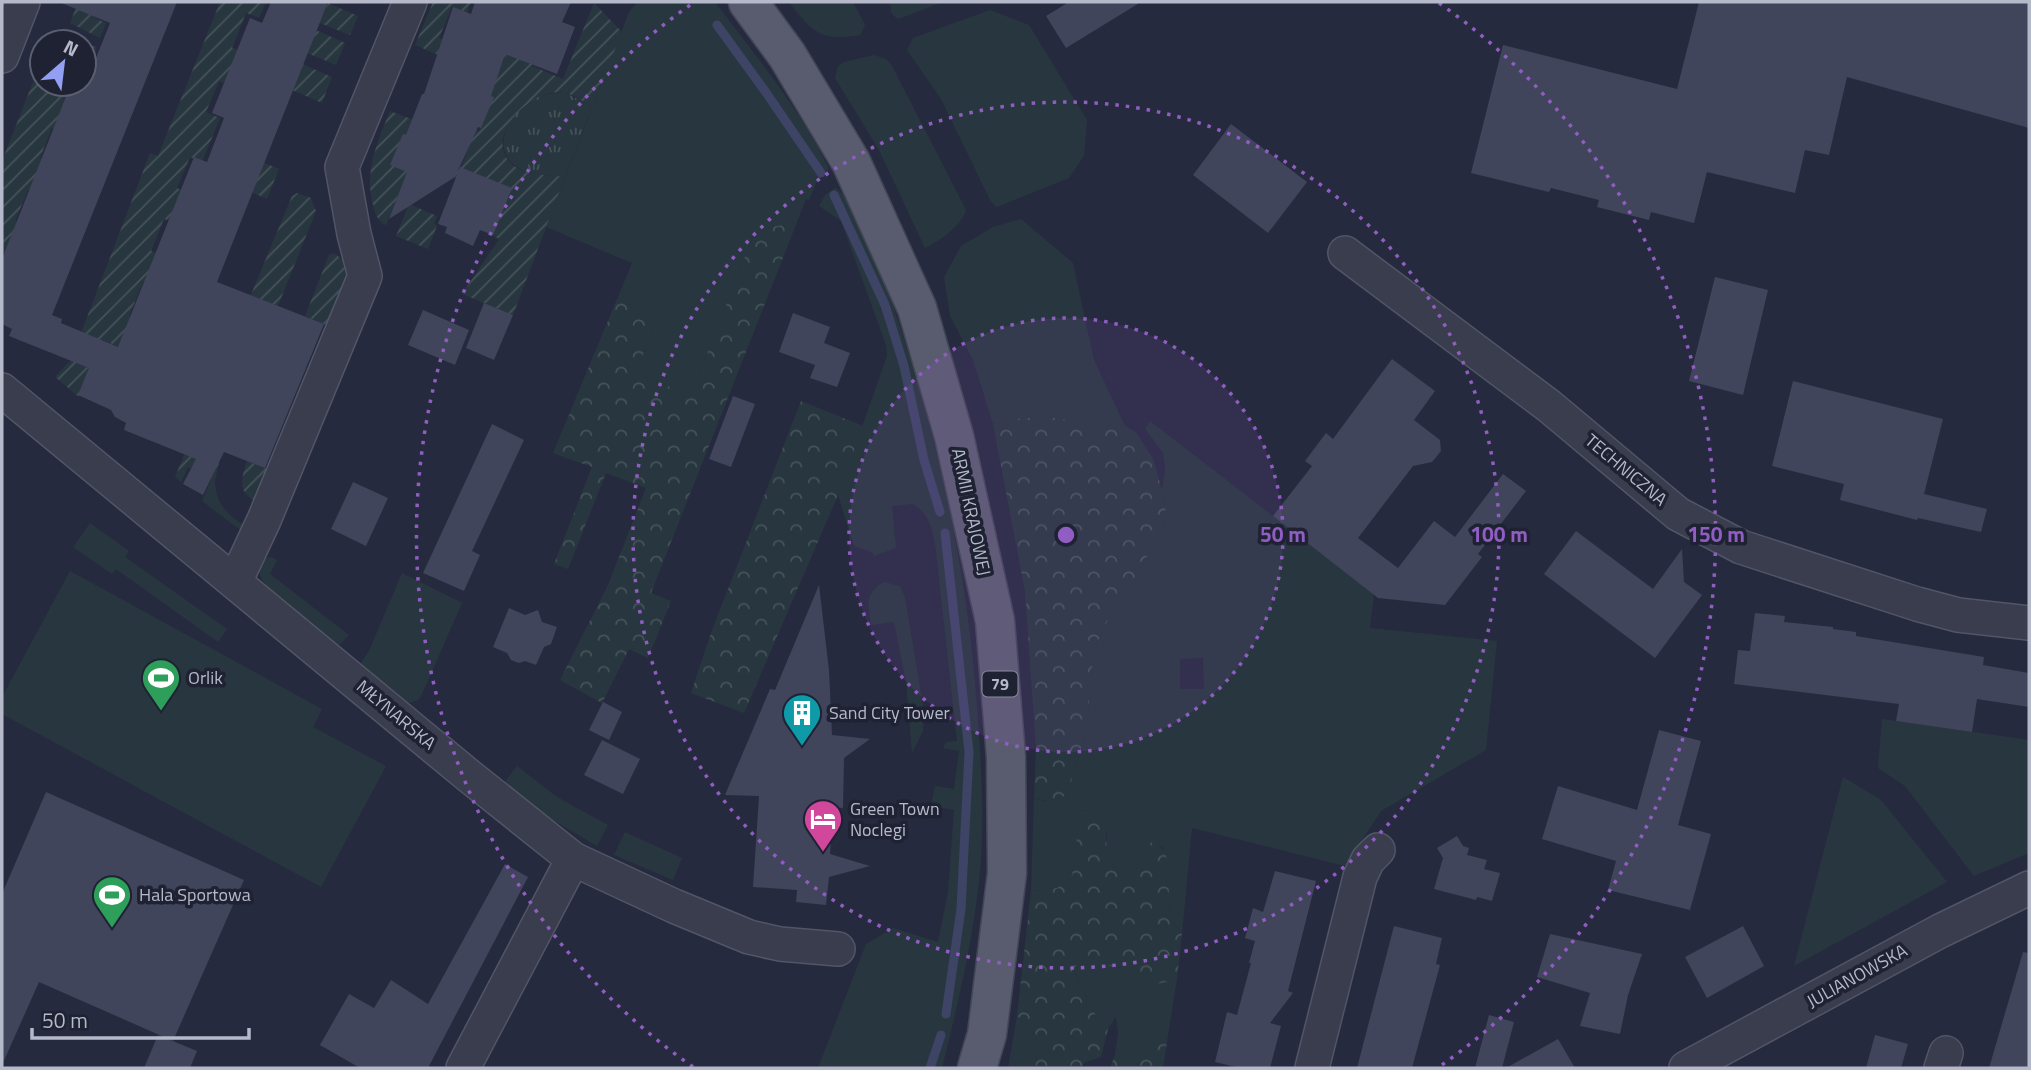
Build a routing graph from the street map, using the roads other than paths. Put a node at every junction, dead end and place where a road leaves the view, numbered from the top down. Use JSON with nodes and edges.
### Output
{"nodes":[{"id":1,"x":23,"y":2,"type":"edge"},
{"id":2,"x":410,"y":2,"type":"edge"},
{"id":3,"x":748,"y":2,"type":"edge"},
{"id":4,"x":2,"y":56,"type":"edge"},
{"id":5,"x":1345,"y":253,"type":"dead end"},
{"id":6,"x":2,"y":390,"type":"edge"},
{"id":7,"x":235,"y":582,"type":"junction"},
{"id":8,"x":2029,"y":623,"type":"edge"},
{"id":9,"x":1378,"y":850,"type":"dead end"},
{"id":10,"x":573,"y":859,"type":"junction"},
{"id":11,"x":2029,"y":888,"type":"edge"},
{"id":12,"x":838,"y":949,"type":"dead end"},
{"id":13,"x":463,"y":1068,"type":"edge"},
{"id":14,"x":977,"y":1068,"type":"edge"},
{"id":15,"x":1312,"y":1068,"type":"edge"},
{"id":16,"x":1686,"y":1068,"type":"edge"}],
"edges":[{"from":1,"to":4,"type":"street"},
{"from":2,"to":7,"type":"street"},
{"from":3,"to":14,"type":"main road","name":"ARMII KRAJOWEJ","number":"79"},
{"from":5,"to":8,"type":"street","name":"TECHNICZNA"},
{"from":6,"to":7,"type":"street","name":"MŁYNARSKA"},
{"from":7,"to":10,"type":"street","name":"MŁYNARSKA"},
{"from":9,"to":15,"type":"street"},
{"from":10,"to":12,"type":"street","name":"MŁYNARSKA"},
{"from":10,"to":13,"type":"street"},
{"from":11,"to":16,"type":"street","name":"JULIANOWSKA"}]}
